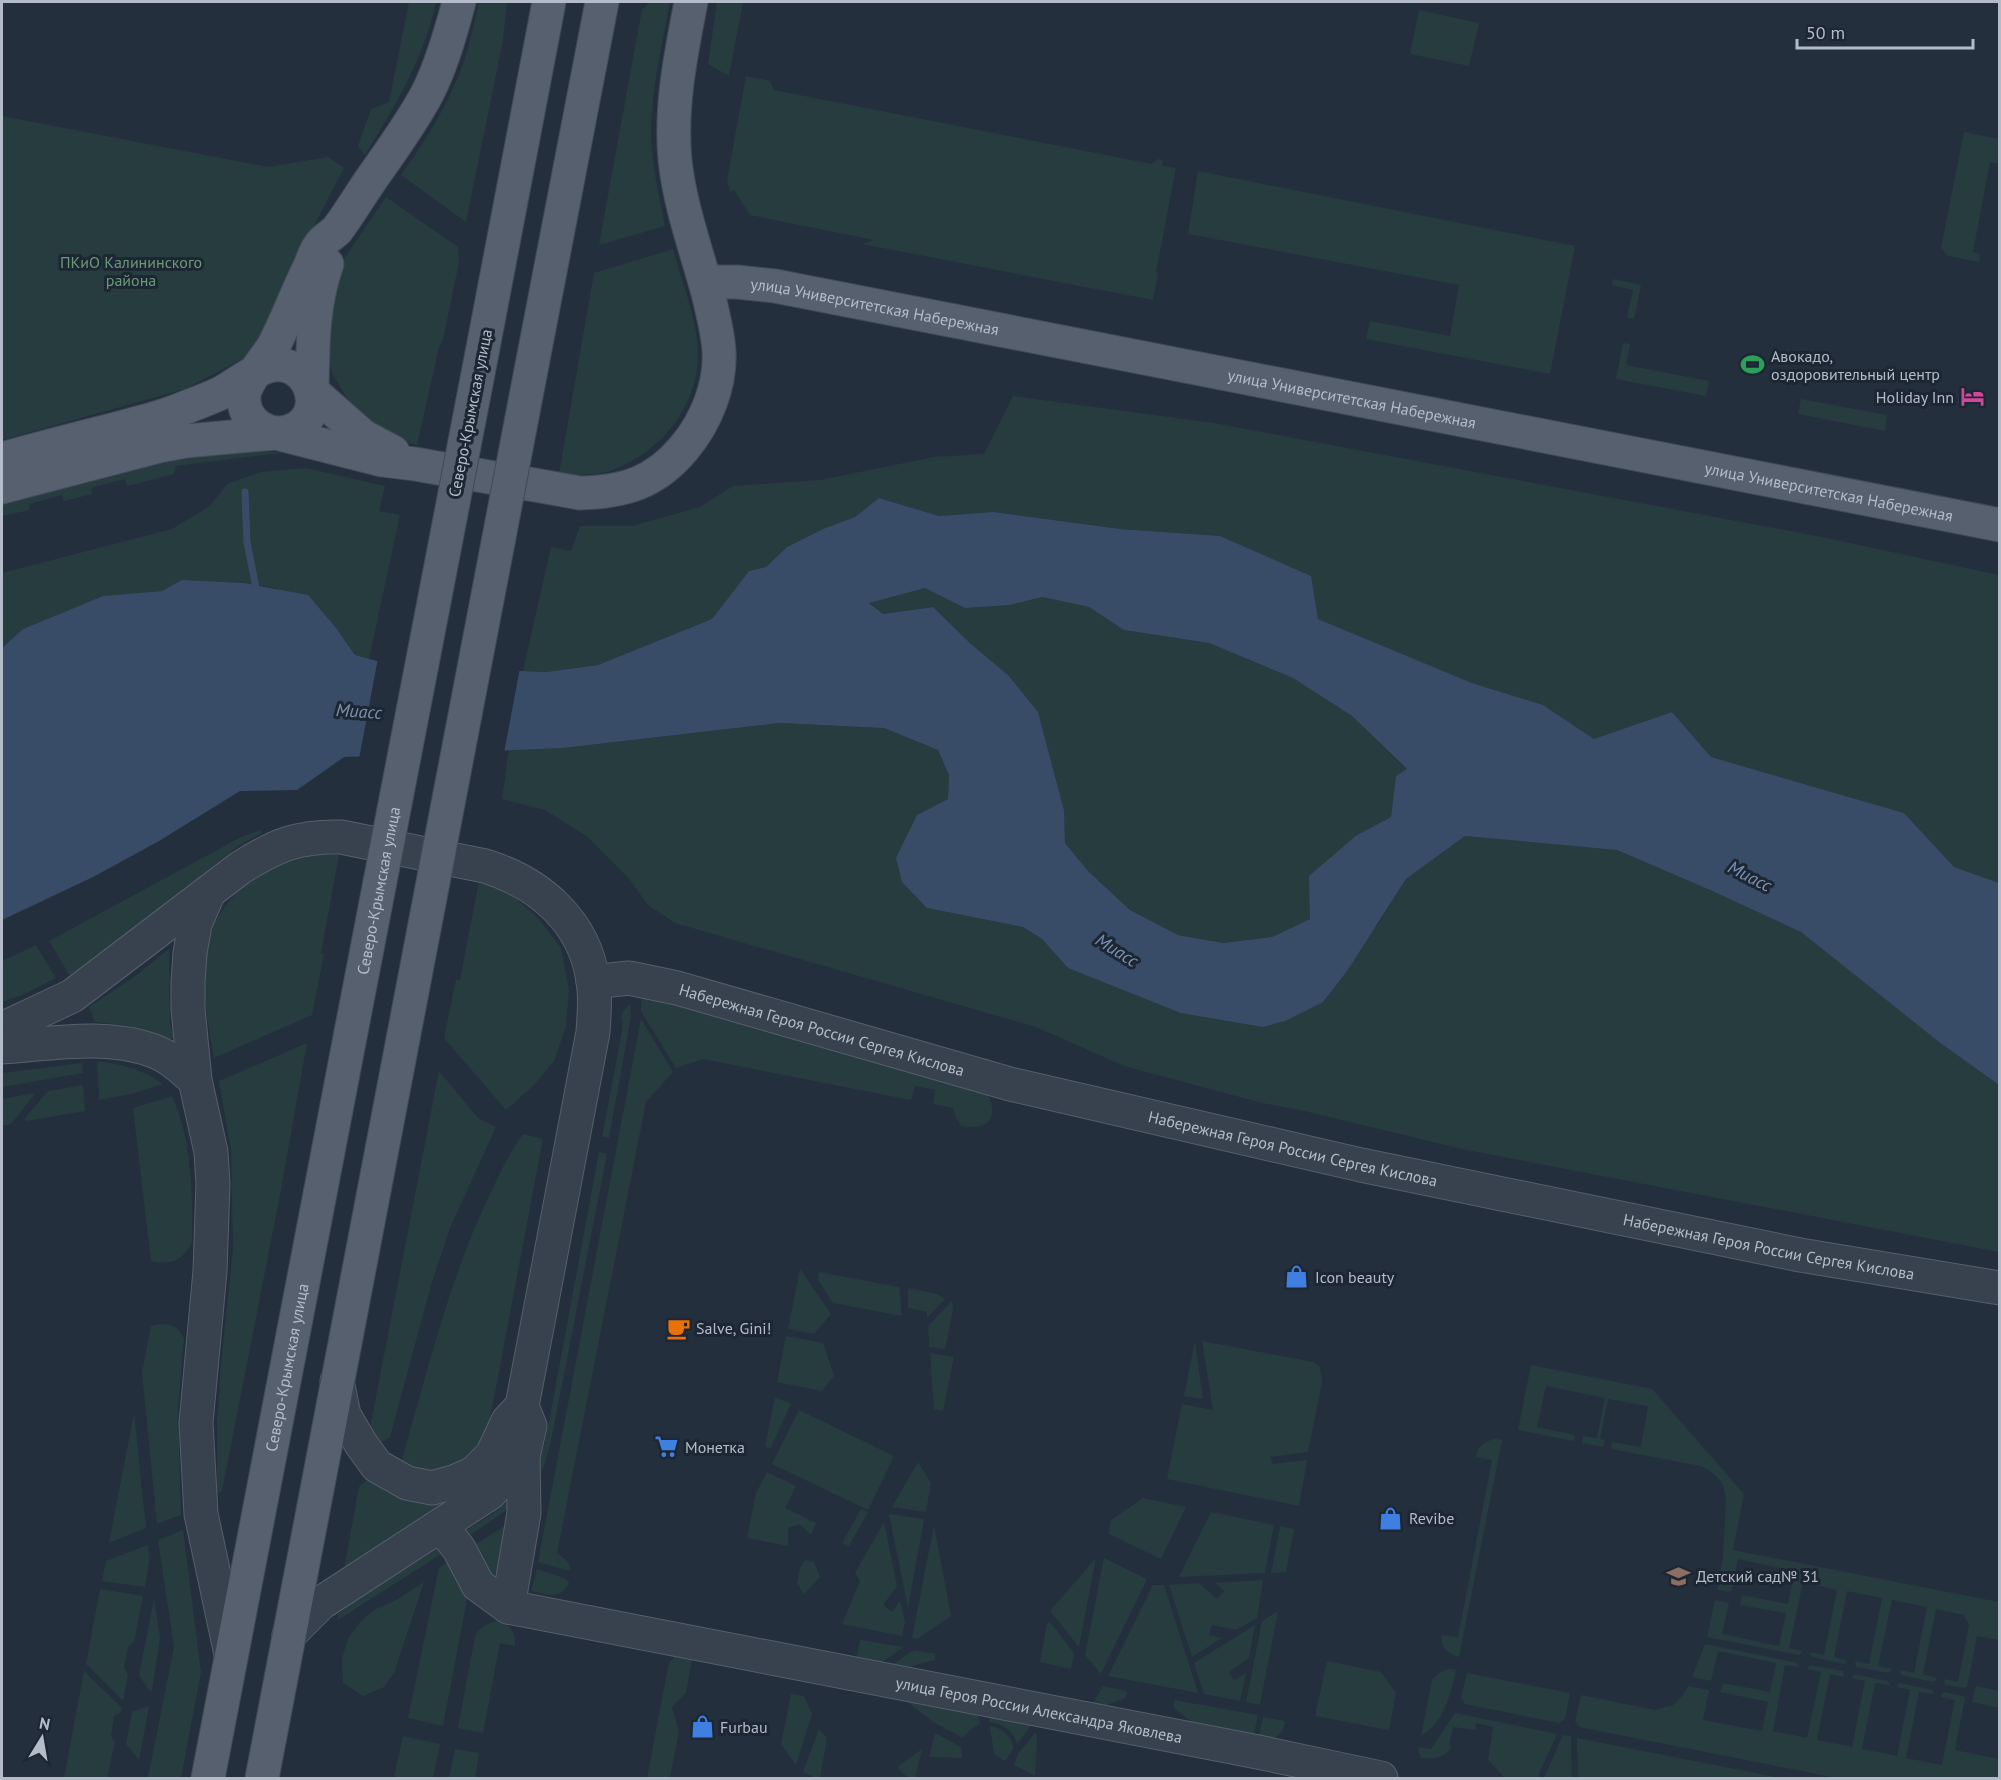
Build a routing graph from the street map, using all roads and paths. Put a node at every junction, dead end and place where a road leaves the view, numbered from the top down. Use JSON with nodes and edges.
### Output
{"nodes":[{"id":1,"x":459,"y":2,"type":"edge"},
{"id":2,"x":549,"y":2,"type":"edge"},
{"id":3,"x":602,"y":2,"type":"edge"},
{"id":4,"x":691,"y":2,"type":"edge"},
{"id":5,"x":336,"y":231,"type":"junction"},
{"id":6,"x":705,"y":282,"type":"junction"},
{"id":7,"x":257,"y":372,"type":"junction"},
{"id":8,"x":312,"y":392,"type":"junction"},
{"id":9,"x":276,"y":433,"type":"junction"},
{"id":10,"x":2,"y":459,"type":"edge"},
{"id":11,"x":415,"y":464,"type":"junction"},
{"id":12,"x":2,"y":487,"type":"edge"},
{"id":13,"x":2000,"y":525,"type":"edge"},
{"id":14,"x":209,"y":892,"type":"junction"},
{"id":15,"x":593,"y":982,"type":"junction"},
{"id":16,"x":2,"y":1029,"type":"edge"},
{"id":17,"x":2,"y":1047,"type":"edge"},
{"id":18,"x":195,"y":1080,"type":"junction"},
{"id":19,"x":2000,"y":1288,"type":"edge"},
{"id":20,"x":337,"y":1381,"type":"junction"},
{"id":21,"x":522,"y":1406,"type":"junction"},
{"id":22,"x":523,"y":1456,"type":"junction"},
{"id":23,"x":441,"y":1526,"type":"junction"},
{"id":24,"x":508,"y":1607,"type":"junction"},
{"id":25,"x":289,"y":1635,"type":"junction"},
{"id":26,"x":231,"y":1654,"type":"junction"},
{"id":27,"x":1375,"y":1777,"type":"edge"},
{"id":28,"x":208,"y":1779,"type":"edge"},
{"id":29,"x":262,"y":1779,"type":"edge"}],
"edges":[{"from":1,"to":5,"type":"main road"},
{"from":2,"to":26,"type":"main road","name":"Северо-Крымская улица","bridge":true},
{"from":3,"to":20,"type":"main road","bridge":true},
{"from":4,"to":6,"type":"main road"},
{"from":5,"to":7,"type":"main road"},
{"from":5,"to":8,"type":"main road"},
{"from":6,"to":11,"type":"main road"},
{"from":6,"to":13,"type":"main road","name":"улица Университетская Набережная"},
{"from":7,"to":8,"type":"main road"},
{"from":7,"to":9,"type":"main road"},
{"from":7,"to":10,"type":"main road"},
{"from":8,"to":9,"type":"main road"},
{"from":8,"to":11,"type":"main road"},
{"from":9,"to":11,"type":"main road"},
{"from":9,"to":12,"type":"main road"},
{"from":14,"to":15,"type":"street"},
{"from":14,"to":16,"type":"street"},
{"from":14,"to":18,"type":"street"},
{"from":15,"to":19,"type":"street","name":"Набережная Героя России Сергея Кислова"},
{"from":15,"to":21,"type":"street"},
{"from":17,"to":18,"type":"street"},
{"from":18,"to":26,"type":"street"},
{"from":20,"to":21,"type":"street"},
{"from":20,"to":25,"type":"main road"},
{"from":21,"to":22,"type":"street"},
{"from":22,"to":23,"type":"street"},
{"from":22,"to":24,"type":"street"},
{"from":23,"to":24,"type":"street"},
{"from":23,"to":25,"type":"street"},
{"from":24,"to":27,"type":"street","name":"улица Героя России Александра Яковлева"},
{"from":25,"to":29,"type":"main road"},
{"from":26,"to":28,"type":"main road","name":"Северо-Крымская улица"}]}
